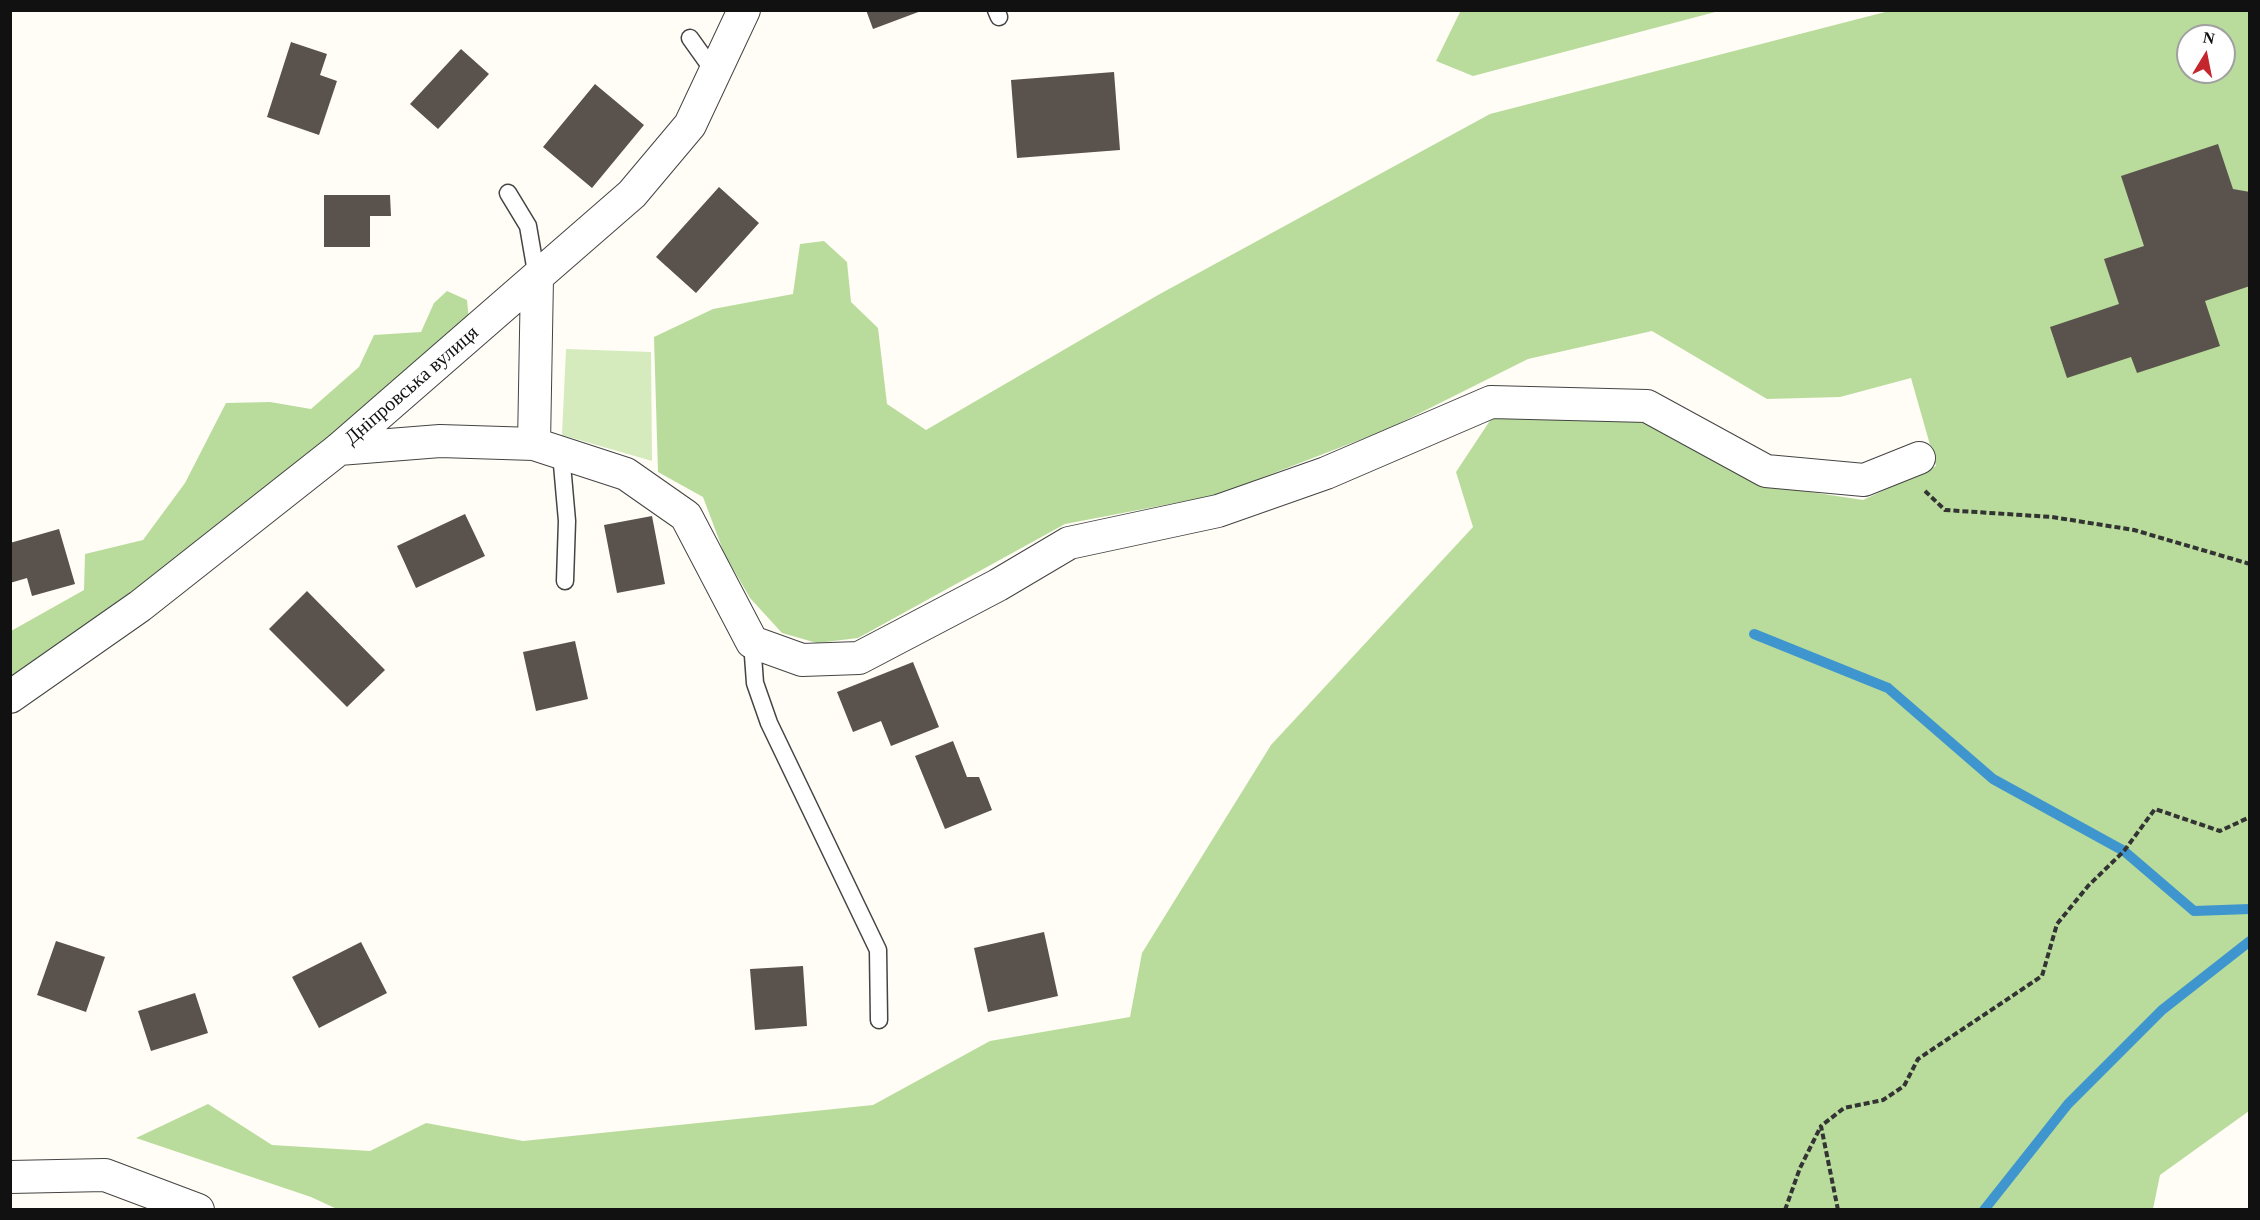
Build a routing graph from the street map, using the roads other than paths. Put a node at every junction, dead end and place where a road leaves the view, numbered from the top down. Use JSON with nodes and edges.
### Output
{"nodes":[{"id":1,"x":744,"y":10,"type":"edge"},
{"id":2,"x":690,"y":38,"type":"dead end"},
{"id":3,"x":715,"y":73,"type":"junction"},
{"id":4,"x":508,"y":193,"type":"dead end"},
{"id":5,"x":537,"y":278,"type":"junction"},
{"id":6,"x":339,"y":448,"type":"junction"},
{"id":7,"x":547,"y":448,"type":"junction"},
{"id":8,"x":1909,"y":462,"type":"road end"},
{"id":9,"x":565,"y":581,"type":"dead end"},
{"id":10,"x":752,"y":642,"type":"junction"},
{"id":11,"x":10,"y":697,"type":"edge"},
{"id":12,"x":879,"y":1020,"type":"dead end"},
{"id":13,"x":10,"y":1178,"type":"edge"},
{"id":14,"x":198,"y":1209,"type":"edge"}],
"edges":[{"from":1,"to":3,"type":"street","name":"Дніпровська вулиця"},
{"from":2,"to":3,"type":"lane"},
{"from":3,"to":5,"type":"street","name":"Дніпровська вулиця"},
{"from":4,"to":5,"type":"lane"},
{"from":5,"to":6,"type":"street","name":"Дніпровська вулиця"},
{"from":5,"to":7,"type":"street"},
{"from":6,"to":7,"type":"street"},
{"from":6,"to":11,"type":"street","name":"Дніпровська вулиця"},
{"from":7,"to":9,"type":"lane"},
{"from":7,"to":10,"type":"street"},
{"from":8,"to":10,"type":"street"},
{"from":10,"to":12,"type":"lane"},
{"from":13,"to":14,"type":"street"}]}
